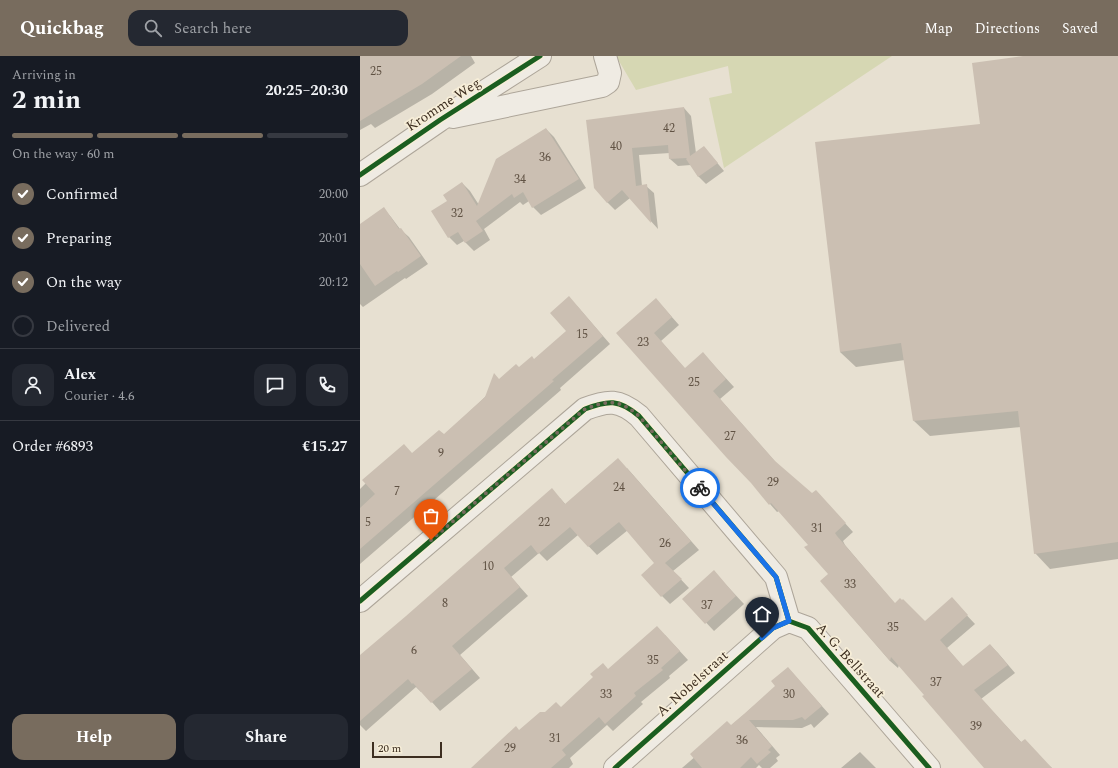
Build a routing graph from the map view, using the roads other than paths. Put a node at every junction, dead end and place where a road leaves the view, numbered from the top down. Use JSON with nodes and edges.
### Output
{"nodes":[{"id":1,"x":540,"y":56,"type":"edge"},
{"id":2,"x":605,"y":56,"type":"edge"},
{"id":3,"x":440,"y":120,"type":"junction"},
{"id":4,"x":360,"y":175,"type":"edge"},
{"id":5,"x":360,"y":601,"type":"edge"},
{"id":6,"x":789,"y":621,"type":"junction"},
{"id":7,"x":615,"y":768,"type":"edge"},
{"id":8,"x":929,"y":768,"type":"edge"}],
"edges":[{"from":1,"to":3,"type":"street","name":"Kromme Weg"},
{"from":2,"to":3,"type":"street","name":"Kromme Weg"},
{"from":3,"to":4,"type":"street","name":"Kromme Weg"},
{"from":5,"to":6,"type":"street"},
{"from":6,"to":7,"type":"street","name":"A. Nobelstraat"},
{"from":6,"to":8,"type":"street","name":"A. G. Bellstraat"}]}
